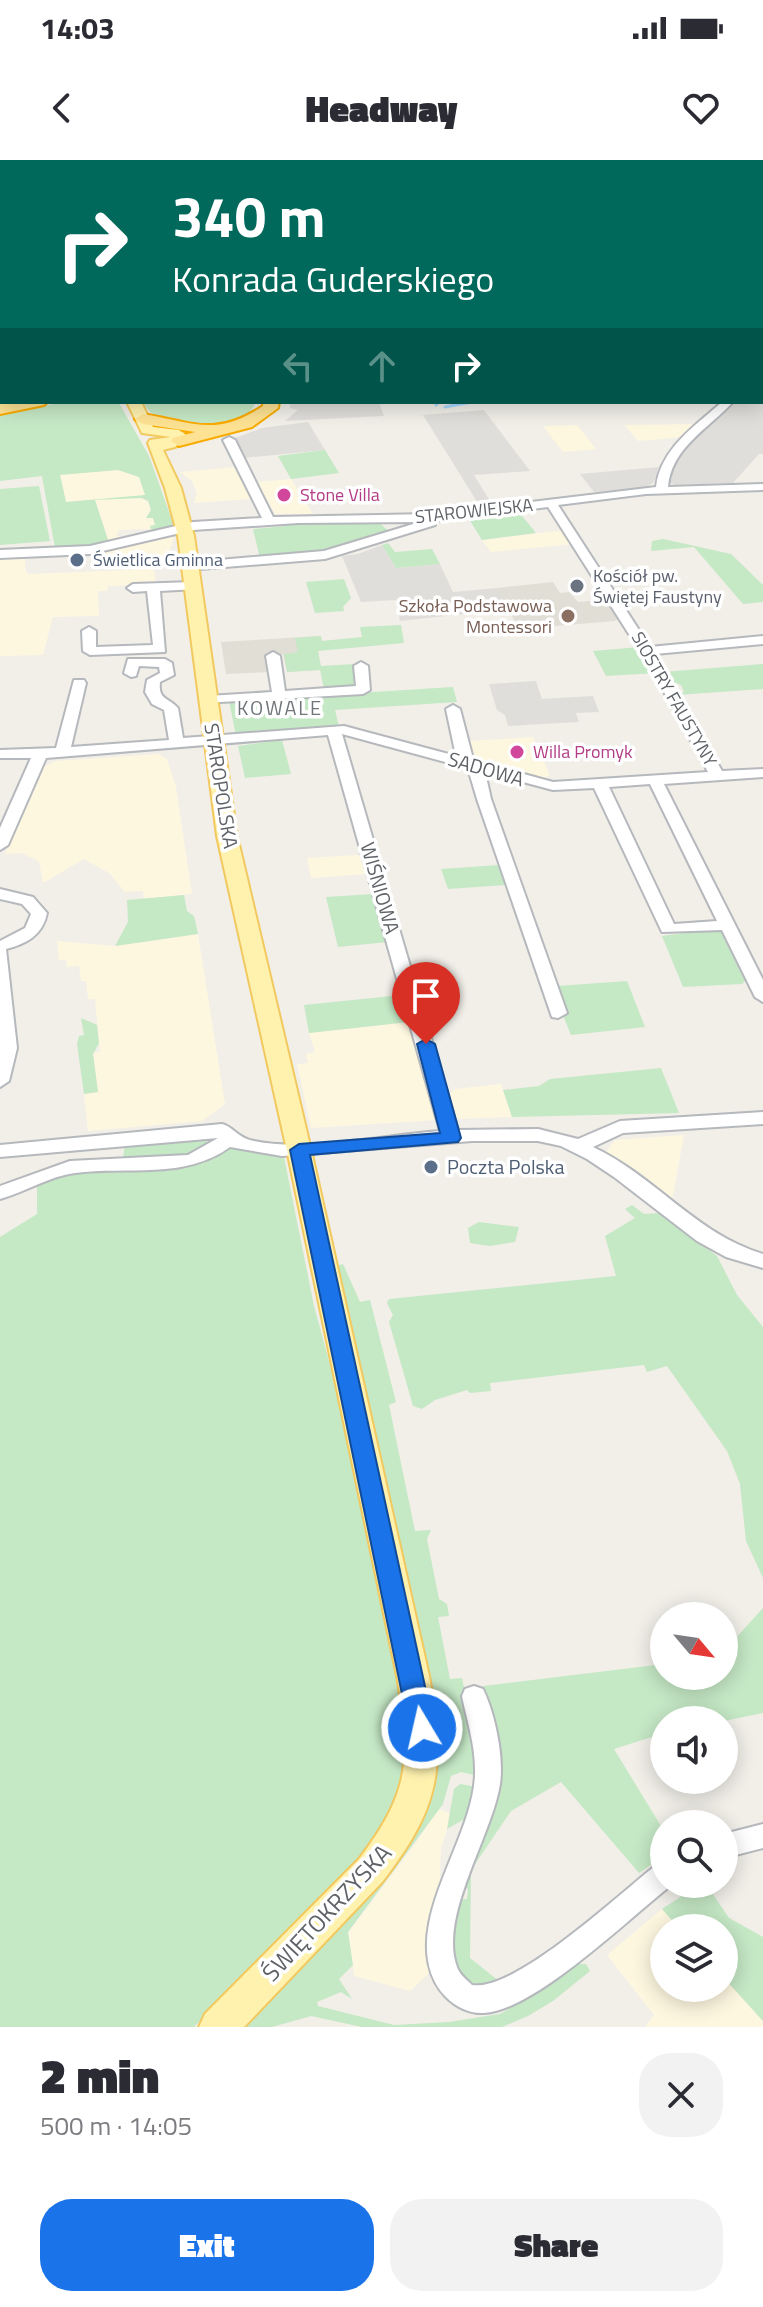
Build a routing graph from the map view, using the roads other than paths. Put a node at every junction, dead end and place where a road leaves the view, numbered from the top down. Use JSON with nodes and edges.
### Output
{"nodes":[{"id":1,"x":135,"y":404,"type":"edge"},
{"id":2,"x":260,"y":404,"type":"edge"},
{"id":3,"x":271,"y":404,"type":"edge"},
{"id":4,"x":726,"y":404,"type":"edge"},
{"id":5,"x":143,"y":419,"type":"junction"},
{"id":6,"x":206,"y":429,"type":"junction"},
{"id":7,"x":179,"y":438,"type":"junction"},
{"id":8,"x":158,"y":439,"type":"junction"},
{"id":9,"x":229,"y":440,"type":"dead end"},
{"id":10,"x":763,"y":487,"type":"edge"},
{"id":11,"x":662,"y":489,"type":"junction"},
{"id":12,"x":551,"y":503,"type":"junction"},
{"id":13,"x":431,"y":518,"type":"junction"},
{"id":14,"x":269,"y":520,"type":"junction"},
{"id":15,"x":185,"y":527,"type":"junction"},
{"id":16,"x":0,"y":554,"type":"edge"},
{"id":17,"x":200,"y":565,"type":"dead end"},
{"id":18,"x":193,"y":586,"type":"junction"},
{"id":19,"x":133,"y":588,"type":"dead end"},
{"id":20,"x":153,"y":588,"type":"junction"},
{"id":21,"x":89,"y":631,"type":"dead end"},
{"id":22,"x":763,"y":640,"type":"edge"},
{"id":23,"x":646,"y":651,"type":"junction"},
{"id":24,"x":273,"y":656,"type":"dead end"},
{"id":25,"x":361,"y":666,"type":"dead end"},
{"id":26,"x":131,"y":673,"type":"dead end"},
{"id":27,"x":79,"y":683,"type":"dead end"},
{"id":28,"x":279,"y":695,"type":"junction"},
{"id":29,"x":208,"y":700,"type":"junction"},
{"id":30,"x":453,"y":709,"type":"dead end"},
{"id":31,"x":334,"y":730,"type":"junction"},
{"id":32,"x":213,"y":741,"type":"junction"},
{"id":33,"x":177,"y":744,"type":"junction"},
{"id":34,"x":63,"y":753,"type":"junction"},
{"id":35,"x":0,"y":754,"type":"edge"},
{"id":36,"x":40,"y":754,"type":"junction"},
{"id":37,"x":458,"y":761,"type":"junction"},
{"id":38,"x":481,"y":768,"type":"junction"},
{"id":39,"x":763,"y":773,"type":"edge"},
{"id":40,"x":717,"y":775,"type":"junction"},
{"id":41,"x":655,"y":780,"type":"junction"},
{"id":42,"x":600,"y":784,"type":"junction"},
{"id":43,"x":0,"y":845,"type":"edge"},
{"id":44,"x":0,"y":894,"type":"edge"},
{"id":45,"x":726,"y":925,"type":"junction"},
{"id":46,"x":0,"y":946,"type":"edge"},
{"id":47,"x":0,"y":953,"type":"edge"},
{"id":48,"x":759,"y":980,"type":"edge"},
{"id":49,"x":763,"y":997,"type":"edge"},
{"id":50,"x":558,"y":1013,"type":"dead end"},
{"id":51,"x":0,"y":1081,"type":"edge"},
{"id":52,"x":763,"y":1118,"type":"edge"},
{"id":53,"x":451,"y":1138,"type":"junction"},
{"id":54,"x":228,"y":1139,"type":"junction"},
{"id":55,"x":296,"y":1140,"type":"junction"},
{"id":56,"x":579,"y":1146,"type":"junction"},
{"id":57,"x":0,"y":1151,"type":"edge"},
{"id":58,"x":0,"y":1193,"type":"edge"},
{"id":59,"x":763,"y":1261,"type":"edge"},
{"id":60,"x":474,"y":1696,"type":"dead end"},
{"id":61,"x":763,"y":1836,"type":"edge"},
{"id":62,"x":738,"y":1842,"type":"edge"},
{"id":63,"x":650,"y":1886,"type":"edge"},
{"id":64,"x":218,"y":2027,"type":"edge"}],
"edges":[{"from":1,"to":5,"type":"main road","name":"STAROPOLSKA"},
{"from":2,"to":6,"type":"highway"},
{"from":3,"to":7,"type":"highway"},
{"from":4,"to":11,"type":"street"},
{"from":5,"to":6,"type":"highway"},
{"from":5,"to":8,"type":"main road","name":"STAROPOLSKA"},
{"from":6,"to":7,"type":"highway"},
{"from":7,"to":8,"type":"main road"},
{"from":8,"to":15,"type":"main road","name":"STAROPOLSKA"},
{"from":9,"to":14,"type":"street"},
{"from":10,"to":11,"type":"street","name":"STAROWIEJSKA"},
{"from":11,"to":12,"type":"street","name":"STAROWIEJSKA"},
{"from":12,"to":13,"type":"street","name":"STAROWIEJSKA"},
{"from":12,"to":23,"type":"street","name":"SIOSTRY FAUSTYNY"},
{"from":13,"to":14,"type":"street","name":"STAROWIEJSKA"},
{"from":13,"to":17,"type":"street"},
{"from":14,"to":15,"type":"street","name":"STAROWIEJSKA"},
{"from":15,"to":16,"type":"street","name":"STAROWIEJSKA"},
{"from":15,"to":18,"type":"main road","name":"STAROPOLSKA"},
{"from":18,"to":20,"type":"street"},
{"from":18,"to":29,"type":"main road","name":"STAROPOLSKA"},
{"from":19,"to":20,"type":"street"},
{"from":20,"to":21,"type":"street"},
{"from":22,"to":23,"type":"street"},
{"from":23,"to":40,"type":"street","name":"SIOSTRY FAUSTYNY"},
{"from":24,"to":28,"type":"street"},
{"from":25,"to":28,"type":"street"},
{"from":26,"to":33,"type":"street"},
{"from":27,"to":34,"type":"street"},
{"from":28,"to":29,"type":"street"},
{"from":29,"to":32,"type":"main road","name":"STAROPOLSKA"},
{"from":30,"to":37,"type":"street"},
{"from":31,"to":32,"type":"street","name":"SADOWA"},
{"from":31,"to":37,"type":"street","name":"SADOWA"},
{"from":31,"to":53,"type":"street","name":"WIŚNIOWA"},
{"from":32,"to":33,"type":"street","name":"SADOWA"},
{"from":32,"to":55,"type":"main road","name":"STAROPOLSKA"},
{"from":33,"to":34,"type":"street","name":"SADOWA"},
{"from":34,"to":36,"type":"street","name":"SADOWA"},
{"from":35,"to":36,"type":"street","name":"SADOWA"},
{"from":36,"to":43,"type":"street"},
{"from":37,"to":38,"type":"street","name":"SADOWA"},
{"from":38,"to":42,"type":"street","name":"SADOWA"},
{"from":38,"to":50,"type":"street"},
{"from":39,"to":40,"type":"street","name":"SADOWA"},
{"from":40,"to":41,"type":"street","name":"SADOWA"},
{"from":41,"to":42,"type":"street","name":"SADOWA"},
{"from":41,"to":45,"type":"street"},
{"from":42,"to":45,"type":"street"},
{"from":44,"to":46,"type":"street"},
{"from":45,"to":48,"type":"street"},
{"from":47,"to":51,"type":"street"},
{"from":48,"to":49,"type":"street"},
{"from":52,"to":56,"type":"street"},
{"from":53,"to":55,"type":"street"},
{"from":53,"to":56,"type":"street"},
{"from":54,"to":55,"type":"street"},
{"from":54,"to":57,"type":"street"},
{"from":54,"to":58,"type":"street"},
{"from":55,"to":64,"type":"main road","name":"ŚWIĘTOKRZYSKA"},
{"from":56,"to":59,"type":"street"},
{"from":60,"to":63,"type":"street"},
{"from":61,"to":62,"type":"street"}]}
